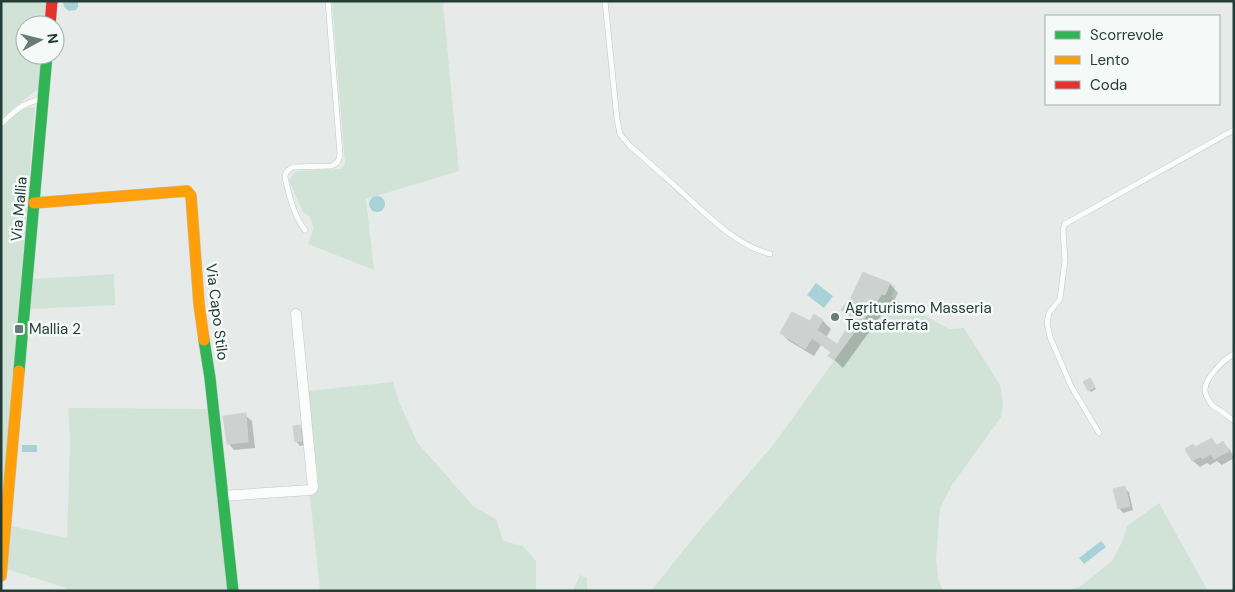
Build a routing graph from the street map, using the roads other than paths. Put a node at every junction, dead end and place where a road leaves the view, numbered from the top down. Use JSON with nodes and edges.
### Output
{"nodes":[{"id":1,"x":52,"y":1,"type":"edge"},
{"id":2,"x":328,"y":1,"type":"edge"},
{"id":3,"x":605,"y":1,"type":"edge"},
{"id":4,"x":51,"y":15,"type":"edge"},
{"id":5,"x":46,"y":65,"type":"edge"},
{"id":6,"x":44,"y":98,"type":"junction"},
{"id":7,"x":1,"y":124,"type":"edge"},
{"id":8,"x":1234,"y":130,"type":"edge"},
{"id":9,"x":34,"y":203,"type":"junction"},
{"id":10,"x":305,"y":230,"type":"dead end"},
{"id":11,"x":770,"y":254,"type":"dead end"},
{"id":12,"x":296,"y":314,"type":"dead end"},
{"id":13,"x":1234,"y":354,"type":"edge"},
{"id":14,"x":1234,"y":421,"type":"edge"},
{"id":15,"x":1100,"y":433,"type":"dead end"},
{"id":16,"x":222,"y":496,"type":"junction"},
{"id":17,"x":1,"y":576,"type":"edge"},
{"id":18,"x":233,"y":591,"type":"edge"}],
"edges":[{"from":1,"to":4,"type":"street"},
{"from":2,"to":10,"type":"lane"},
{"from":3,"to":11,"type":"lane"},
{"from":5,"to":6,"type":"street","name":"Via Mallia"},
{"from":6,"to":7,"type":"lane"},
{"from":6,"to":9,"type":"street","name":"Via Mallia"},
{"from":8,"to":15,"type":"lane"},
{"from":9,"to":16,"type":"street","name":"Via Capo Stilo"},
{"from":9,"to":17,"type":"street","name":"Via Mallia"},
{"from":12,"to":16,"type":"street"},
{"from":13,"to":14,"type":"lane"},
{"from":16,"to":18,"type":"street","name":"Via Capo Stilo"}]}
